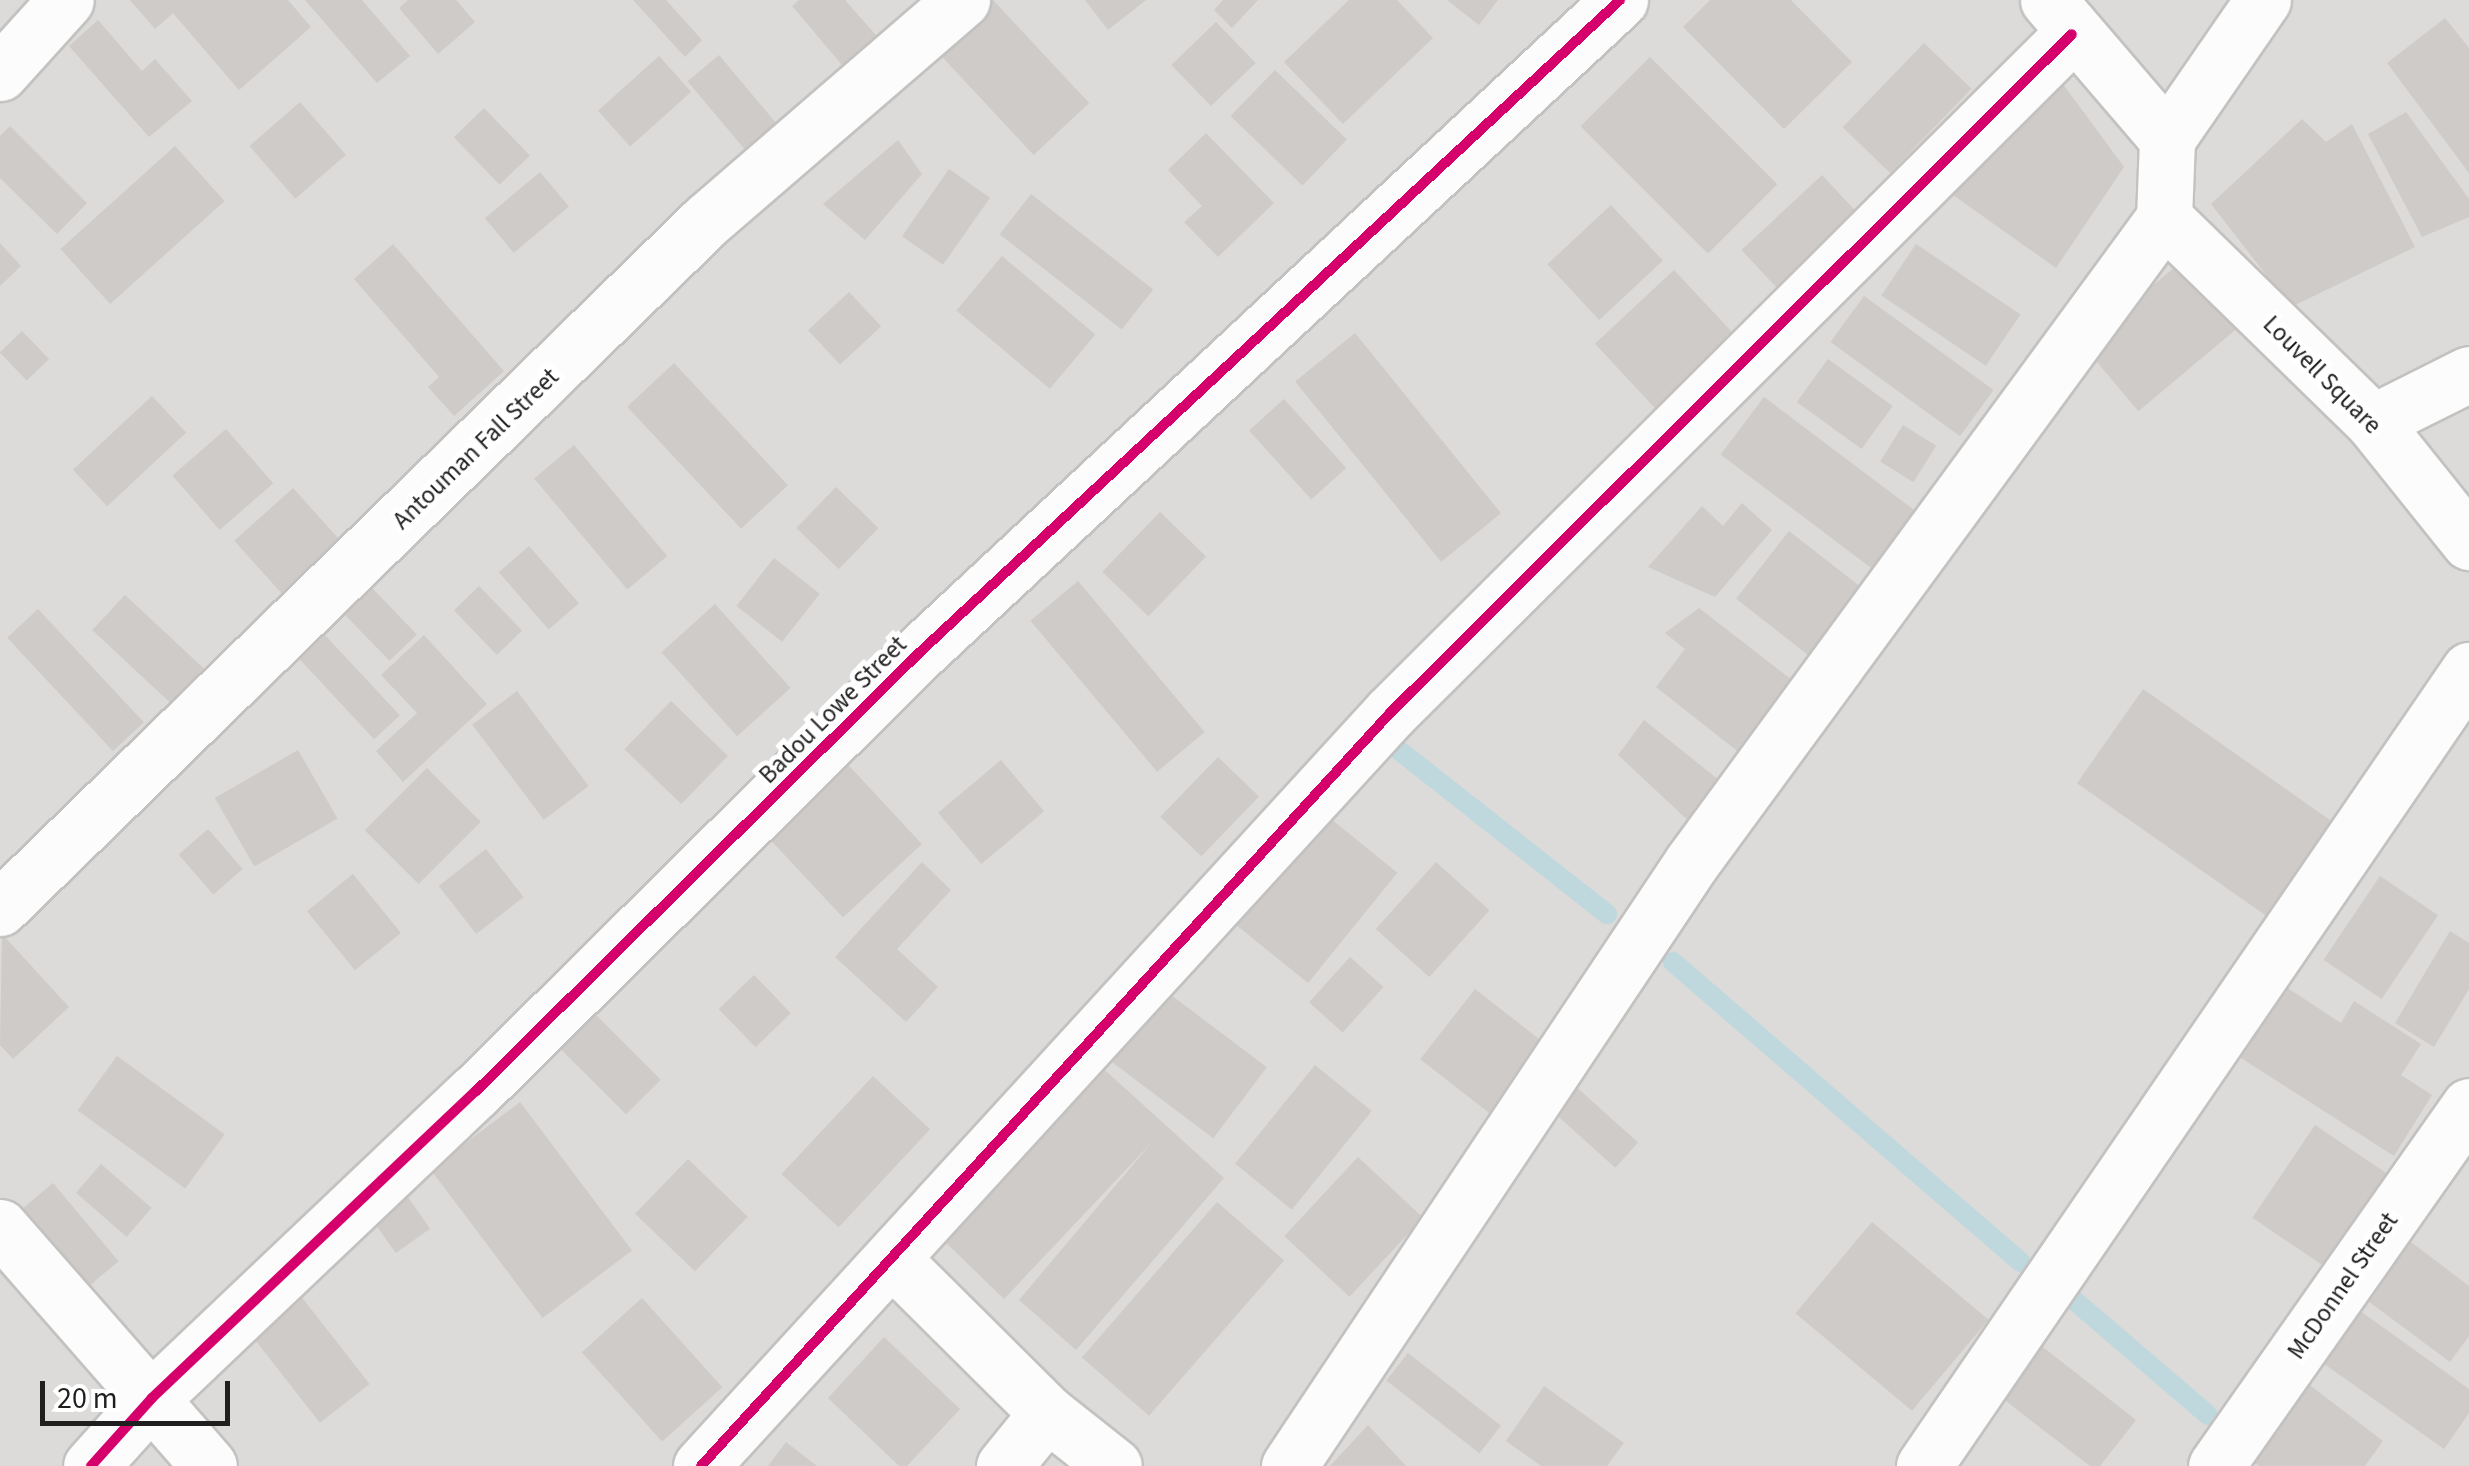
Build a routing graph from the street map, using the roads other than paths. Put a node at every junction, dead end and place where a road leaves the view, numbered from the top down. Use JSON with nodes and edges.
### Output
{"nodes":[{"id":1,"x":66,"y":0,"type":"edge"},
{"id":2,"x":962,"y":0,"type":"edge"},
{"id":3,"x":1620,"y":0,"type":"edge"},
{"id":4,"x":2263,"y":0,"type":"edge"},
{"id":5,"x":2060,"y":17,"type":"edge"},
{"id":6,"x":0,"y":73,"type":"edge"},
{"id":7,"x":2167,"y":138,"type":"junction"},
{"id":8,"x":2164,"y":218,"type":"junction"},
{"id":9,"x":2469,"y":374,"type":"edge"},
{"id":10,"x":2373,"y":422,"type":"junction"},
{"id":11,"x":2469,"y":542,"type":"edge"},
{"id":12,"x":2469,"y":670,"type":"edge"},
{"id":13,"x":0,"y":908,"type":"edge"},
{"id":14,"x":2469,"y":1106,"type":"edge"},
{"id":15,"x":0,"y":1227,"type":"edge"},
{"id":16,"x":892,"y":1259,"type":"junction"},
{"id":17,"x":152,"y":1398,"type":"junction"},
{"id":18,"x":1047,"y":1413,"type":"junction"},
{"id":19,"x":90,"y":1466,"type":"edge"},
{"id":20,"x":209,"y":1466,"type":"edge"},
{"id":21,"x":701,"y":1466,"type":"edge"},
{"id":22,"x":1004,"y":1466,"type":"edge"},
{"id":23,"x":1114,"y":1466,"type":"edge"},
{"id":24,"x":1289,"y":1466,"type":"edge"},
{"id":25,"x":1924,"y":1466,"type":"edge"},
{"id":26,"x":2216,"y":1466,"type":"edge"}],
"edges":[{"from":1,"to":6,"type":"street"},
{"from":2,"to":13,"type":"street","name":"Antouman Fall Street"},
{"from":3,"to":17,"type":"street","name":"Badou Lowe Street"},
{"from":4,"to":7,"type":"street"},
{"from":5,"to":7,"type":"street"},
{"from":5,"to":16,"type":"street"},
{"from":7,"to":8,"type":"street"},
{"from":8,"to":10,"type":"street","name":"Louvell Square"},
{"from":8,"to":24,"type":"street"},
{"from":9,"to":10,"type":"street"},
{"from":10,"to":11,"type":"street","name":"Louvell Square"},
{"from":12,"to":25,"type":"street"},
{"from":14,"to":26,"type":"street","name":"McDonnel Street"},
{"from":15,"to":17,"type":"street"},
{"from":16,"to":18,"type":"street"},
{"from":16,"to":21,"type":"street"},
{"from":17,"to":19,"type":"street","name":"Badou Lowe Street"},
{"from":17,"to":20,"type":"street"},
{"from":18,"to":22,"type":"street"},
{"from":18,"to":23,"type":"street"}]}
